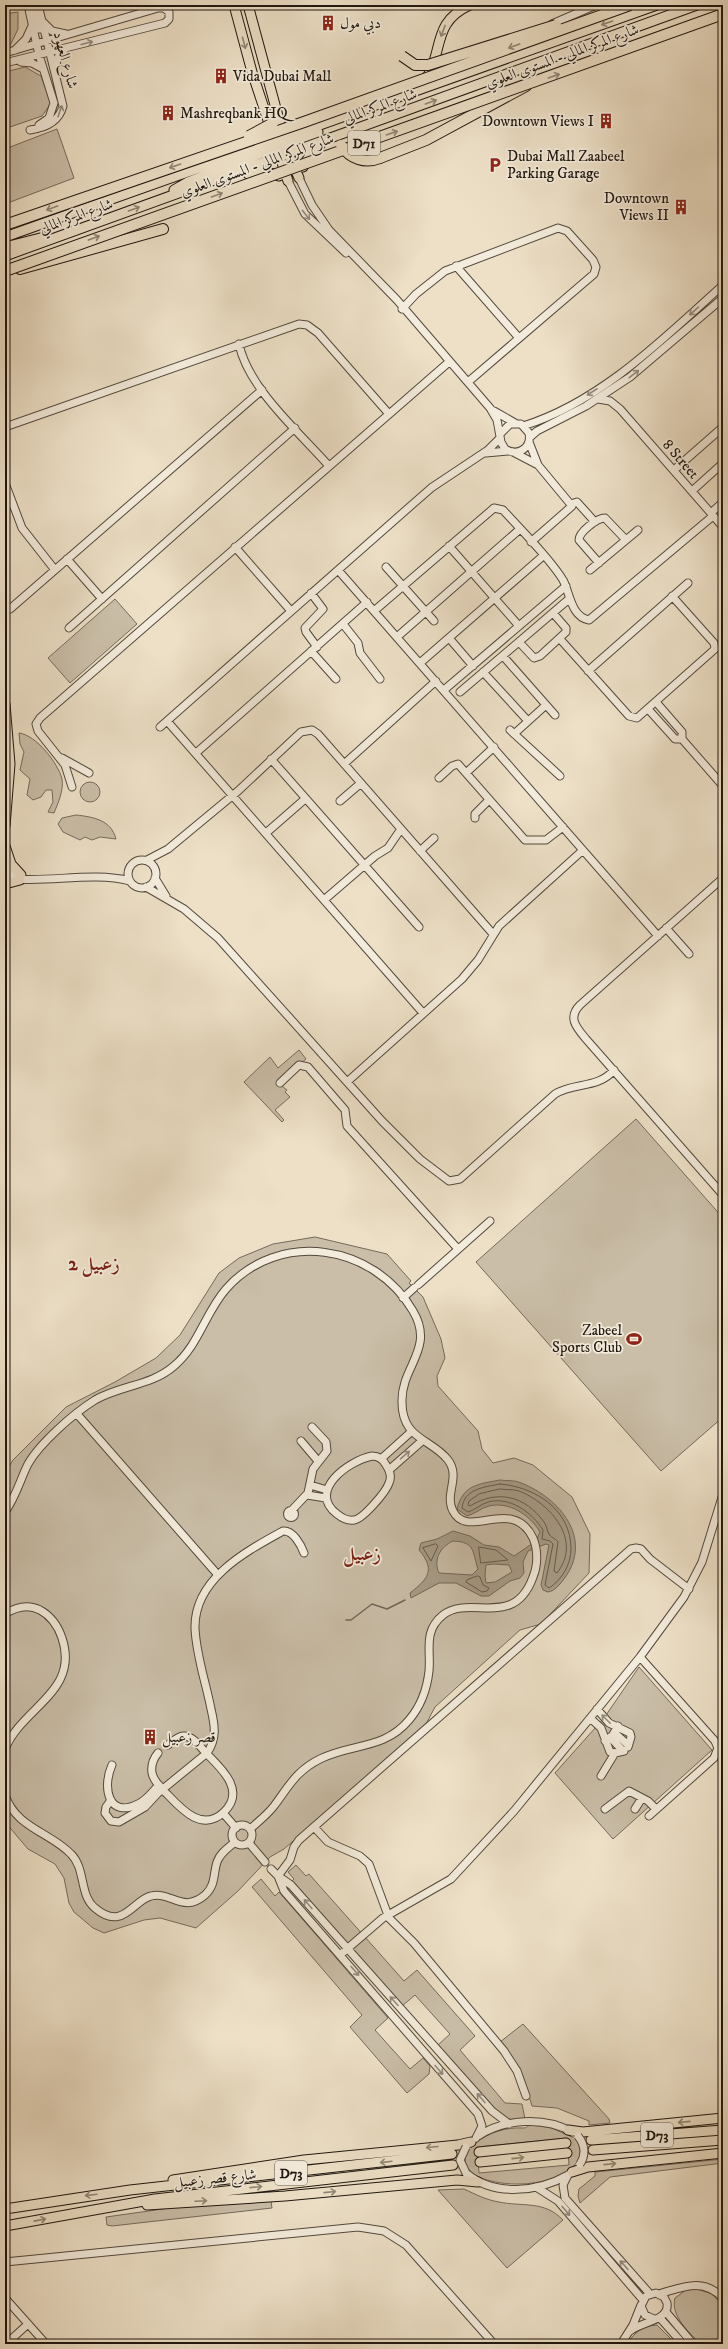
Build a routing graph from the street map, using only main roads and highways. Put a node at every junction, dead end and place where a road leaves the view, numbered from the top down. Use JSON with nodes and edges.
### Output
{"nodes":[{"id":1,"x":234,"y":5,"type":"edge"},
{"id":2,"x":248,"y":5,"type":"edge"},
{"id":3,"x":470,"y":5,"type":"edge"},
{"id":4,"x":630,"y":5,"type":"edge"},
{"id":5,"x":657,"y":5,"type":"edge"},
{"id":6,"x":682,"y":5,"type":"edge"},
{"id":7,"x":697,"y":5,"type":"edge"},
{"id":8,"x":723,"y":14,"type":"edge"},
{"id":9,"x":591,"y":19,"type":"junction"},
{"id":10,"x":657,"y":19,"type":"junction"},
{"id":11,"x":402,"y":56,"type":"dead end"},
{"id":12,"x":527,"y":85,"type":"junction"},
{"id":13,"x":414,"y":92,"type":"junction"},
{"id":14,"x":402,"y":96,"type":"junction"},
{"id":15,"x":277,"y":108,"type":"junction"},
{"id":16,"x":266,"y":114,"type":"junction"},
{"id":17,"x":273,"y":123,"type":"dead end"},
{"id":18,"x":320,"y":125,"type":"junction"},
{"id":19,"x":296,"y":140,"type":"junction"},
{"id":20,"x":327,"y":140,"type":"junction"},
{"id":21,"x":275,"y":143,"type":"junction"},
{"id":22,"x":341,"y":145,"type":"dead end"},
{"id":23,"x":242,"y":148,"type":"junction"},
{"id":24,"x":301,"y":149,"type":"junction"},
{"id":25,"x":285,"y":152,"type":"junction"},
{"id":26,"x":219,"y":178,"type":"junction"},
{"id":27,"x":162,"y":199,"type":"junction"},
{"id":28,"x":5,"y":225,"type":"edge"},
{"id":29,"x":92,"y":225,"type":"junction"},
{"id":30,"x":163,"y":229,"type":"dead end"},
{"id":31,"x":5,"y":237,"type":"edge"},
{"id":32,"x":5,"y":247,"type":"edge"},
{"id":33,"x":5,"y":256,"type":"edge"},
{"id":34,"x":5,"y":271,"type":"edge"},
{"id":35,"x":5,"y":704,"type":"edge"},
{"id":36,"x":5,"y":826,"type":"edge"},
{"id":37,"x":5,"y":846,"type":"edge"},
{"id":38,"x":5,"y":884,"type":"edge"},
{"id":39,"x":723,"y":2118,"type":"edge"},
{"id":40,"x":568,"y":2130,"type":"road end"},
{"id":41,"x":723,"y":2130,"type":"edge"},
{"id":42,"x":591,"y":2140,"type":"tunnel mouth"},
{"id":43,"x":723,"y":2140,"type":"edge"},
{"id":44,"x":471,"y":2142,"type":"road end"},
{"id":45,"x":566,"y":2142,"type":"tunnel mouth"},
{"id":46,"x":592,"y":2150,"type":"tunnel mouth"},
{"id":47,"x":479,"y":2152,"type":"tunnel mouth"},
{"id":48,"x":567,"y":2153,"type":"tunnel mouth"},
{"id":49,"x":723,"y":2153,"type":"edge"},
{"id":50,"x":452,"y":2154,"type":"tunnel mouth"},
{"id":51,"x":480,"y":2162,"type":"tunnel mouth"},
{"id":52,"x":453,"y":2165,"type":"tunnel mouth"},
{"id":53,"x":570,"y":2173,"type":"road end"},
{"id":54,"x":478,"y":2182,"type":"road end"},
{"id":55,"x":130,"y":2190,"type":"junction"},
{"id":56,"x":134,"y":2203,"type":"junction"},
{"id":57,"x":5,"y":2209,"type":"edge"},
{"id":58,"x":5,"y":2226,"type":"edge"}],
"edges":[{"from":1,"to":16,"type":"main road","one_way":true},
{"from":2,"to":15,"type":"main road"},
{"from":3,"to":13,"type":"main road","one_way":true},
{"from":4,"to":9,"type":"highway","name":"شارع المركز المالي - المستوى العلوي","number":"D71","bridge":true},
{"from":5,"to":13,"type":"main road","name":"شارع المركز المالي","number":"D71","one_way":true},
{"from":6,"to":10,"type":"main road"},
{"from":7,"to":10,"type":"main road","name":"شارع المركز المالي","number":"D71"},
{"from":12,"to":8,"type":"highway","name":"شارع المركز المالي - المستوى العلوي","number":"D71","one_way":true,"bridge":true},
{"from":9,"to":11,"type":"highway","bridge":true},
{"from":9,"to":23,"type":"highway","name":"شارع المركز المالي - المستوى العلوي","number":"D71","one_way":true,"bridge":true},
{"from":20,"to":10,"type":"main road","name":"شارع المركز المالي","number":"D71","one_way":true},
{"from":12,"to":22,"type":"highway","bridge":true},
{"from":34,"to":12,"type":"highway","name":"شارع المركز المالي - المستوى العلوي","number":"D71","one_way":true,"bridge":true},
{"from":13,"to":14,"type":"main road","name":"شارع المركز المالي","number":"D71"},
{"from":14,"to":18,"type":"main road","name":"شارع المركز المالي","number":"D71"},
{"from":14,"to":19,"type":"main road"},
{"from":15,"to":18,"type":"main road"},
{"from":15,"to":21,"type":"main road"},
{"from":16,"to":21,"type":"main road"},
{"from":16,"to":23,"type":"main road"},
{"from":17,"to":23,"type":"highway","bridge":true},
{"from":18,"to":21,"type":"main road","name":"شارع المركز المالي","number":"D71"},
{"from":19,"to":24,"type":"main road"},
{"from":19,"to":25,"type":"main road"},
{"from":20,"to":24,"type":"main road","name":"شارع المركز المالي","number":"D71"},
{"from":20,"to":25,"type":"main road"},
{"from":21,"to":23,"type":"main road","name":"شارع المركز المالي","number":"D71"},
{"from":21,"to":25,"type":"main road"},
{"from":21,"to":27,"type":"main road"},
{"from":23,"to":28,"type":"highway","name":"شارع المركز المالي - المستوى العلوي","number":"D71","one_way":true,"bridge":true},
{"from":23,"to":31,"type":"main road","name":"شارع المركز المالي","number":"D71"},
{"from":24,"to":25,"type":"main road","name":"شارع المركز المالي","number":"D71"},
{"from":25,"to":26,"type":"main road","name":"شارع المركز المالي","number":"D71"},
{"from":25,"to":26,"type":"main road"},
{"from":26,"to":27,"type":"main road","name":"شارع المركز المالي","number":"D71"},
{"from":29,"to":27,"type":"main road","name":"شارع المركز المالي","number":"D71","one_way":true},
{"from":29,"to":32,"type":"main road"},
{"from":29,"to":33,"type":"main road","name":"شارع المركز المالي","number":"D71"},
{"from":30,"to":34,"type":"highway","bridge":true},
{"from":35,"to":36,"type":"main road"},
{"from":37,"to":38,"type":"main road"},
{"from":39,"to":40,"type":"main road","one_way":true},
{"from":41,"to":42,"type":"main road","number":"D73"},
{"from":43,"to":46,"type":"main road","number":"D73"},
{"from":44,"to":55,"type":"main road","one_way":true},
{"from":45,"to":47,"type":"main road"},
{"from":51,"to":48,"type":"main road","one_way":true},
{"from":53,"to":49,"type":"main road","one_way":true},
{"from":50,"to":55,"type":"main road","name":"شارع قصر زعبيل","number":"D73","one_way":true},
{"from":56,"to":52,"type":"main road","name":"شارع قصر زعبيل","number":"D73","one_way":true},
{"from":56,"to":54,"type":"main road","one_way":true},
{"from":55,"to":57,"type":"main road","name":"شارع قصر زعبيل","number":"D73","one_way":true},
{"from":58,"to":56,"type":"main road","name":"شارع قصر زعبيل","number":"D73","one_way":true}]}
